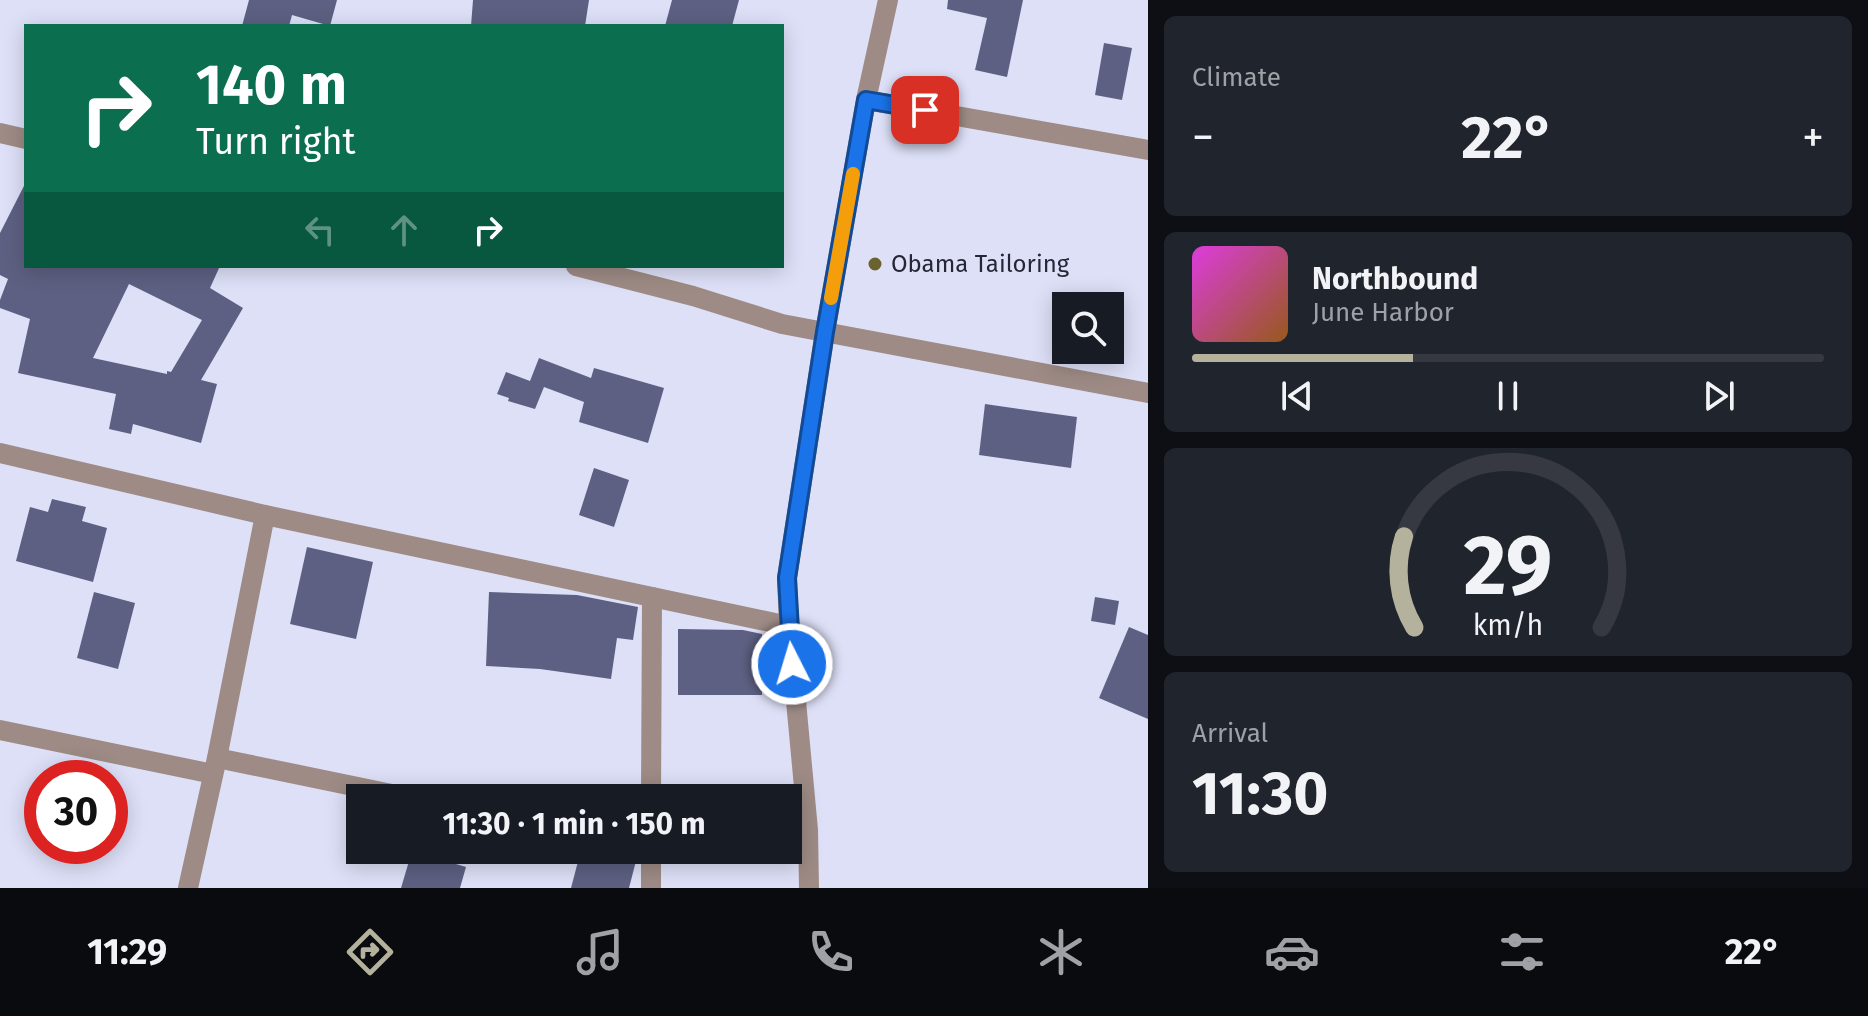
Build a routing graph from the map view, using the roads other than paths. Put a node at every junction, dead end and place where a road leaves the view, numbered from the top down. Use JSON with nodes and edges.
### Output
{"nodes":[{"id":1,"x":888,"y":0,"type":"edge"},
{"id":2,"x":866,"y":100,"type":"junction"},
{"id":3,"x":0,"y":133,"type":"edge"},
{"id":4,"x":24,"y":139,"type":"edge"},
{"id":5,"x":1148,"y":150,"type":"edge"},
{"id":6,"x":584,"y":268,"type":"edge"},
{"id":7,"x":825,"y":332,"type":"junction"},
{"id":8,"x":1148,"y":393,"type":"edge"},
{"id":9,"x":0,"y":453,"type":"edge"},
{"id":10,"x":265,"y":515,"type":"junction"},
{"id":11,"x":652,"y":597,"type":"junction"},
{"id":12,"x":789,"y":626,"type":"junction"},
{"id":13,"x":0,"y":730,"type":"edge"},
{"id":14,"x":215,"y":766,"type":"junction"},
{"id":15,"x":651,"y":784,"type":"edge"},
{"id":16,"x":346,"y":787,"type":"edge"},
{"id":17,"x":651,"y":864,"type":"edge"},
{"id":18,"x":188,"y":888,"type":"edge"},
{"id":19,"x":651,"y":888,"type":"edge"},
{"id":20,"x":809,"y":888,"type":"edge"}],
"edges":[{"from":1,"to":2,"type":"street"},
{"from":2,"to":5,"type":"street"},
{"from":2,"to":7,"type":"street"},
{"from":3,"to":4,"type":"street"},
{"from":6,"to":7,"type":"street"},
{"from":7,"to":8,"type":"street"},
{"from":7,"to":12,"type":"street"},
{"from":9,"to":10,"type":"street"},
{"from":10,"to":11,"type":"street"},
{"from":10,"to":14,"type":"street"},
{"from":11,"to":12,"type":"street"},
{"from":11,"to":15,"type":"street"},
{"from":12,"to":20,"type":"street"},
{"from":13,"to":14,"type":"street"},
{"from":14,"to":16,"type":"street"},
{"from":14,"to":18,"type":"street"},
{"from":17,"to":19,"type":"street"}]}
